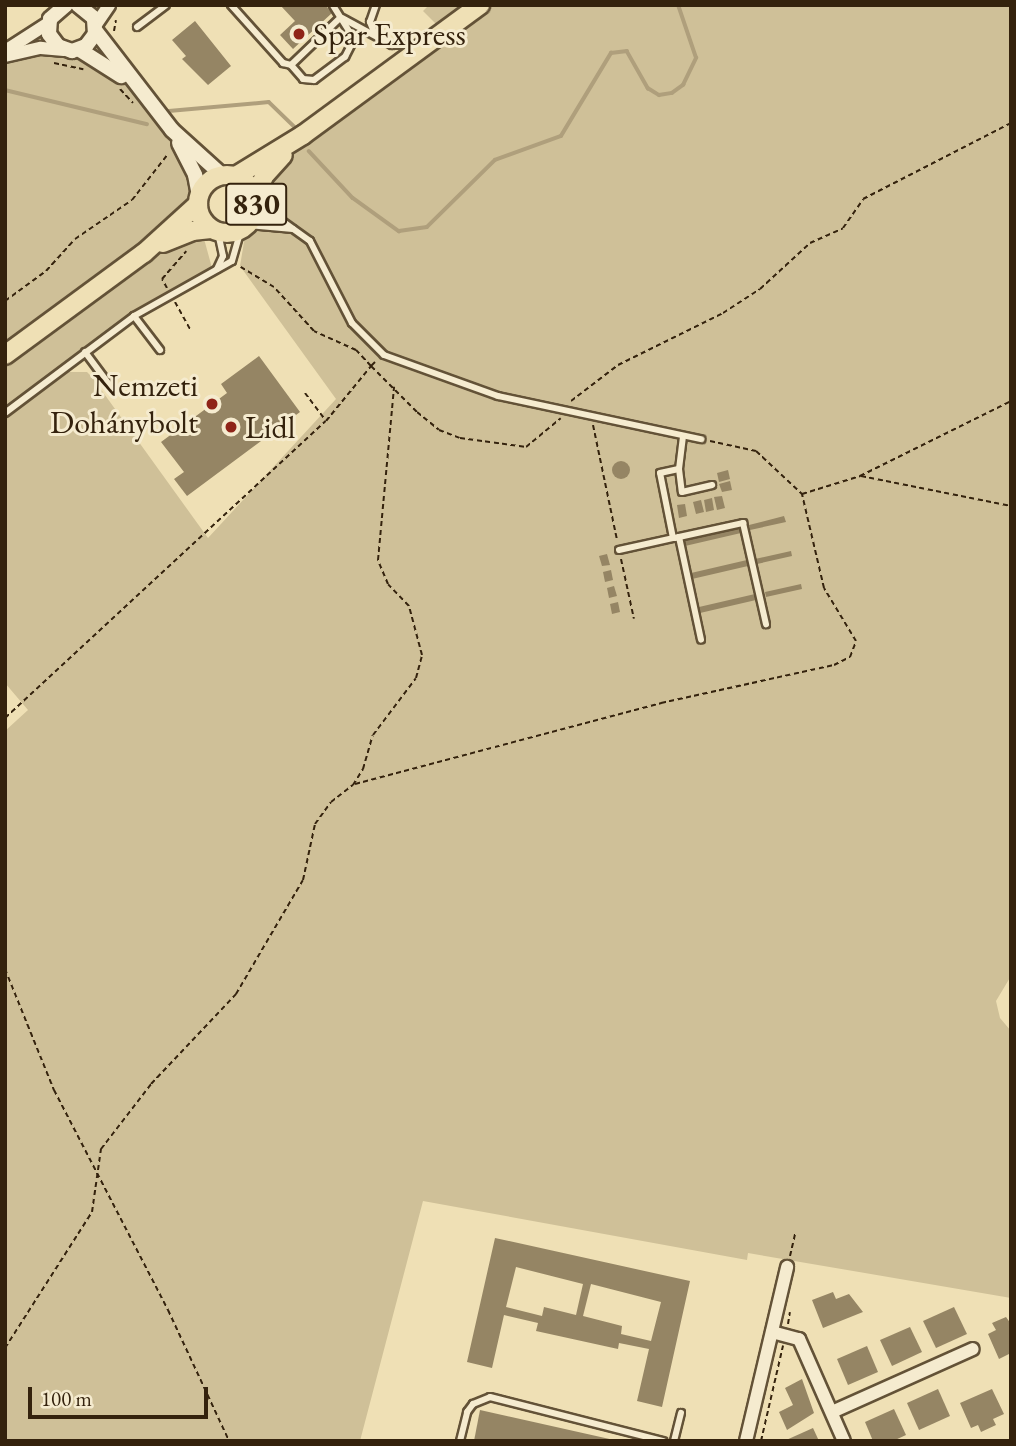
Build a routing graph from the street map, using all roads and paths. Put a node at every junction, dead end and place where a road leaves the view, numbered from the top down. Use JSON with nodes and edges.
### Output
{"nodes":[{"id":1,"x":66,"y":5,"type":"edge"},
{"id":2,"x":78,"y":5,"type":"edge"},
{"id":3,"x":166,"y":5,"type":"edge"},
{"id":4,"x":231,"y":5,"type":"edge"},
{"id":5,"x":333,"y":5,"type":"edge"},
{"id":6,"x":376,"y":5,"type":"edge"},
{"id":7,"x":480,"y":5,"type":"edge"},
{"id":8,"x":113,"y":9,"type":"edge"},
{"id":9,"x":49,"y":15,"type":"edge"},
{"id":10,"x":340,"y":18,"type":"junction"},
{"id":11,"x":137,"y":27,"type":"dead end"},
{"id":12,"x":95,"y":28,"type":"junction"},
{"id":13,"x":374,"y":32,"type":"junction"},
{"id":14,"x":434,"y":39,"type":"junction"},
{"id":15,"x":113,"y":40,"type":"dead end"},
{"id":16,"x":64,"y":50,"type":"junction"},
{"id":17,"x":80,"y":50,"type":"junction"},
{"id":18,"x":5,"y":54,"type":"edge"},
{"id":19,"x":46,"y":60,"type":"dead end"},
{"id":20,"x":291,"y":65,"type":"junction"},
{"id":21,"x":91,"y":68,"type":"dead end"},
{"id":22,"x":116,"y":85,"type":"dead end"},
{"id":23,"x":133,"y":85,"type":"junction"},
{"id":24,"x":134,"y":104,"type":"dead end"},
{"id":25,"x":1011,"y":123,"type":"edge"},
{"id":26,"x":172,"y":130,"type":"junction"},
{"id":27,"x":303,"y":135,"type":"junction"},
{"id":28,"x":179,"y":144,"type":"junction"},
{"id":29,"x":229,"y":176,"type":"junction"},
{"id":30,"x":199,"y":200,"type":"junction"},
{"id":31,"x":256,"y":201,"type":"junction"},
{"id":32,"x":244,"y":227,"type":"junction"},
{"id":33,"x":295,"y":229,"type":"junction"},
{"id":34,"x":215,"y":230,"type":"junction"},
{"id":35,"x":183,"y":234,"type":"junction"},
{"id":36,"x":144,"y":253,"type":"junction"},
{"id":37,"x":232,"y":261,"type":"junction"},
{"id":38,"x":217,"y":269,"type":"junction"},
{"id":39,"x":170,"y":294,"type":"junction"},
{"id":40,"x":5,"y":301,"type":"edge"},
{"id":41,"x":134,"y":316,"type":"junction"},
{"id":42,"x":190,"y":328,"type":"dead end"},
{"id":43,"x":160,"y":351,"type":"dead end"},
{"id":44,"x":85,"y":352,"type":"junction"},
{"id":45,"x":5,"y":355,"type":"edge"},
{"id":46,"x":384,"y":355,"type":"junction"},
{"id":47,"x":371,"y":366,"type":"junction"},
{"id":48,"x":111,"y":387,"type":"dead end"},
{"id":49,"x":394,"y":387,"type":"junction"},
{"id":50,"x":305,"y":393,"type":"dead end"},
{"id":51,"x":1011,"y":401,"type":"edge"},
{"id":52,"x":553,"y":407,"type":"junction"},
{"id":53,"x":567,"y":410,"type":"junction"},
{"id":54,"x":5,"y":414,"type":"edge"},
{"id":55,"x":326,"y":421,"type":"junction"},
{"id":56,"x":594,"y":433,"type":"dead end"},
{"id":57,"x":683,"y":436,"type":"junction"},
{"id":58,"x":701,"y":439,"type":"joint"},
{"id":59,"x":679,"y":469,"type":"junction"},
{"id":60,"x":860,"y":476,"type":"junction"},
{"id":61,"x":712,"y":485,"type":"dead end"},
{"id":62,"x":802,"y":495,"type":"junction"},
{"id":63,"x":1011,"y":506,"type":"edge"},
{"id":64,"x":676,"y":537,"type":"junction"},
{"id":65,"x":619,"y":550,"type":"junction"},
{"id":66,"x":634,"y":619,"type":"dead end"},
{"id":67,"x":766,"y":624,"type":"dead end"},
{"id":68,"x":701,"y":640,"type":"dead end"},
{"id":69,"x":5,"y":718,"type":"edge"},
{"id":70,"x":353,"y":785,"type":"junction"},
{"id":71,"x":5,"y":969,"type":"edge"},
{"id":72,"x":96,"y":1172,"type":"junction"},
{"id":73,"x":795,"y":1234,"type":"dead end"},
{"id":74,"x":787,"y":1267,"type":"joint"},
{"id":75,"x":790,"y":1310,"type":"dead end"},
{"id":76,"x":779,"y":1334,"type":"junction"},
{"id":77,"x":5,"y":1348,"type":"edge"},
{"id":78,"x":973,"y":1349,"type":"dead end"},
{"id":79,"x":832,"y":1412,"type":"junction"},
{"id":80,"x":681,"y":1413,"type":"dead end"},
{"id":81,"x":229,"y":1441,"type":"edge"},
{"id":82,"x":460,"y":1441,"type":"edge"},
{"id":83,"x":663,"y":1441,"type":"edge"},
{"id":84,"x":674,"y":1441,"type":"edge"},
{"id":85,"x":746,"y":1441,"type":"edge"},
{"id":86,"x":761,"y":1441,"type":"edge"},
{"id":87,"x":844,"y":1441,"type":"edge"}],
"edges":[{"from":1,"to":9,"type":"street"},
{"from":2,"to":12,"type":"street"},
{"from":3,"to":11,"type":"lane"},
{"from":4,"to":20,"type":"lane"},
{"from":5,"to":10,"type":"lane"},
{"from":6,"to":13,"type":"lane"},
{"from":7,"to":14,"type":"main road","number":"830"},
{"from":8,"to":12,"type":"street"},
{"from":8,"to":15,"type":"path"},
{"from":9,"to":16,"type":"street"},
{"from":9,"to":18,"type":"street"},
{"from":10,"to":13,"type":"lane"},
{"from":10,"to":20,"type":"lane"},
{"from":10,"to":20,"type":"lane"},
{"from":12,"to":17,"type":"street"},
{"from":12,"to":23,"type":"street"},
{"from":13,"to":14,"type":"lane"},
{"from":14,"to":27,"type":"main road","number":"830"},
{"from":16,"to":17,"type":"street"},
{"from":16,"to":18,"type":"street"},
{"from":17,"to":23,"type":"street"},
{"from":19,"to":21,"type":"path"},
{"from":22,"to":24,"type":"path"},
{"from":23,"to":26,"type":"street"},
{"from":25,"to":52,"type":"path"},
{"from":26,"to":28,"type":"street"},
{"from":26,"to":29,"type":"street"},
{"from":27,"to":29,"type":"main road","number":"830"},
{"from":27,"to":31,"type":"main road","number":"830"},
{"from":28,"to":30,"type":"street"},
{"from":28,"to":40,"type":"path"},
{"from":29,"to":30,"type":"main road","number":"830"},
{"from":29,"to":31,"type":"main road","number":"830"},
{"from":30,"to":34,"type":"main road","number":"830"},
{"from":30,"to":36,"type":"main road","number":"830"},
{"from":31,"to":32,"type":"main road","number":"830"},
{"from":31,"to":33,"type":"lane"},
{"from":32,"to":33,"type":"lane"},
{"from":32,"to":34,"type":"main road","number":"830"},
{"from":32,"to":37,"type":"lane"},
{"from":33,"to":46,"type":"lane"},
{"from":34,"to":35,"type":"main road","number":"830"},
{"from":34,"to":38,"type":"lane"},
{"from":35,"to":36,"type":"main road","number":"830"},
{"from":35,"to":39,"type":"path"},
{"from":36,"to":45,"type":"main road","number":"830"},
{"from":37,"to":38,"type":"lane"},
{"from":37,"to":47,"type":"path"},
{"from":38,"to":39,"type":"lane"},
{"from":39,"to":41,"type":"lane"},
{"from":39,"to":42,"type":"path"},
{"from":41,"to":43,"type":"lane"},
{"from":41,"to":44,"type":"lane"},
{"from":44,"to":48,"type":"lane"},
{"from":44,"to":54,"type":"lane"},
{"from":46,"to":47,"type":"path"},
{"from":46,"to":52,"type":"lane"},
{"from":47,"to":49,"type":"path"},
{"from":47,"to":55,"type":"path"},
{"from":49,"to":53,"type":"path"},
{"from":49,"to":70,"type":"path"},
{"from":50,"to":55,"type":"path"},
{"from":51,"to":60,"type":"path"},
{"from":52,"to":53,"type":"lane"},
{"from":53,"to":57,"type":"lane"},
{"from":55,"to":69,"type":"path"},
{"from":56,"to":65,"type":"path"},
{"from":57,"to":58,"type":"lane"},
{"from":57,"to":59,"type":"lane"},
{"from":58,"to":62,"type":"path"},
{"from":59,"to":61,"type":"lane"},
{"from":59,"to":64,"type":"lane"},
{"from":60,"to":62,"type":"path"},
{"from":60,"to":63,"type":"path"},
{"from":62,"to":70,"type":"path"},
{"from":64,"to":65,"type":"lane"},
{"from":64,"to":67,"type":"lane"},
{"from":64,"to":68,"type":"lane"},
{"from":65,"to":66,"type":"path"},
{"from":70,"to":72,"type":"path"},
{"from":71,"to":72,"type":"path"},
{"from":72,"to":77,"type":"path"},
{"from":72,"to":81,"type":"path"},
{"from":73,"to":74,"type":"path"},
{"from":74,"to":76,"type":"street"},
{"from":75,"to":76,"type":"path"},
{"from":76,"to":79,"type":"street"},
{"from":76,"to":85,"type":"street"},
{"from":76,"to":86,"type":"path"},
{"from":78,"to":79,"type":"street"},
{"from":79,"to":87,"type":"street"},
{"from":80,"to":84,"type":"lane"},
{"from":82,"to":83,"type":"lane"}]}
